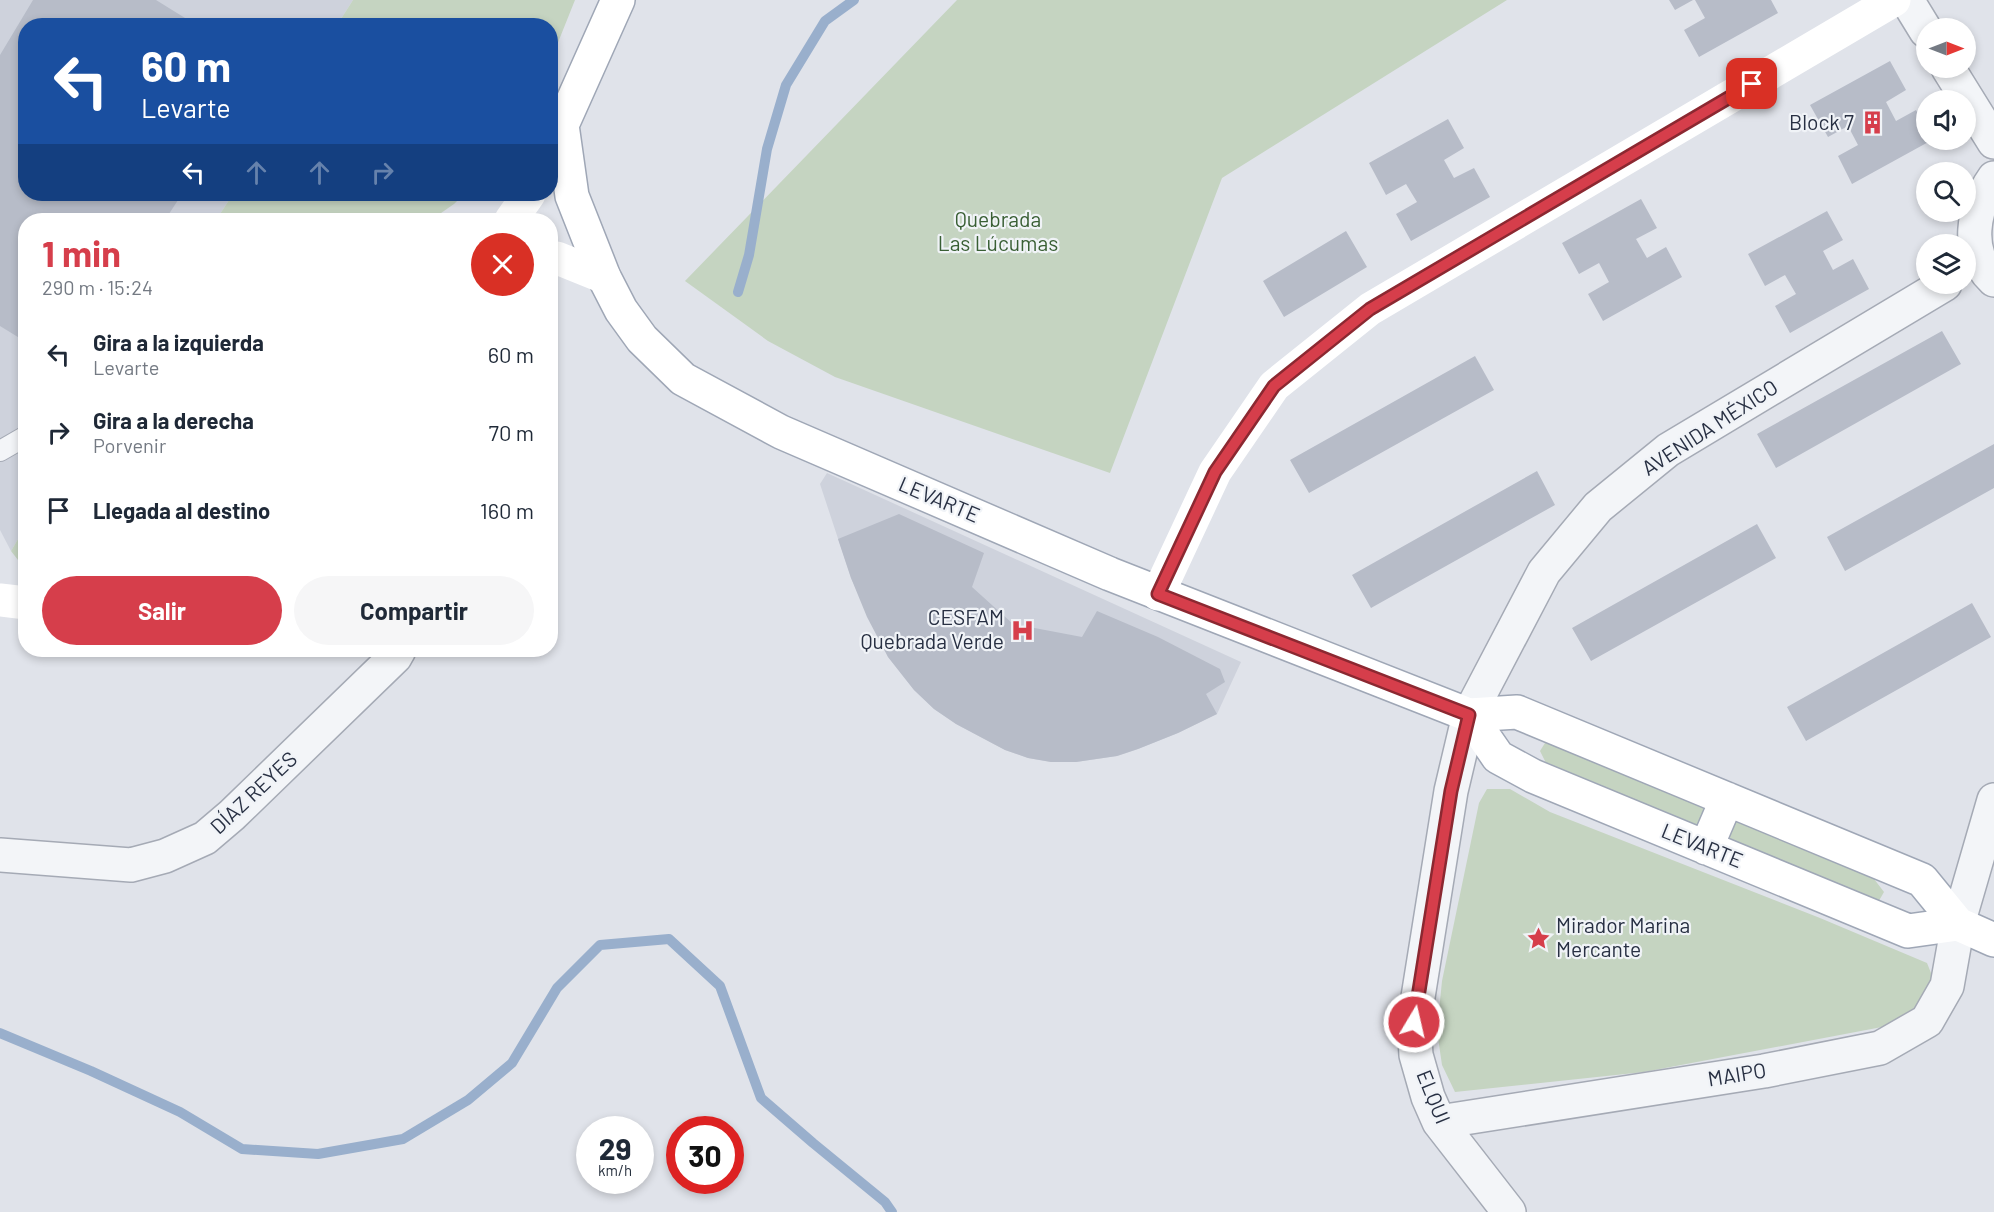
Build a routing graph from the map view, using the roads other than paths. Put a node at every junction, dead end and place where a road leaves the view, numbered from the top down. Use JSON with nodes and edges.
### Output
{"nodes":[{"id":1,"x":1894,"y":0,"type":"edge"},
{"id":2,"x":1907,"y":0,"type":"edge"},
{"id":3,"x":619,"y":1,"type":"edge"},
{"id":4,"x":1918,"y":18,"type":"edge"},
{"id":5,"x":1954,"y":78,"type":"edge"},
{"id":6,"x":558,"y":134,"type":"edge"},
{"id":7,"x":1994,"y":142,"type":"edge"},
{"id":8,"x":558,"y":145,"type":"edge"},
{"id":9,"x":1994,"y":178,"type":"edge"},
{"id":10,"x":558,"y":258,"type":"edge"},
{"id":11,"x":1980,"y":272,"type":"edge"},
{"id":12,"x":604,"y":277,"type":"junction"},
{"id":13,"x":1928,"y":294,"type":"edge"},
{"id":14,"x":18,"y":441,"type":"edge"},
{"id":15,"x":0,"y":451,"type":"edge"},
{"id":16,"x":1158,"y":594,"type":"junction"},
{"id":17,"x":0,"y":600,"type":"edge"},
{"id":18,"x":18,"y":602,"type":"edge"},
{"id":19,"x":394,"y":657,"type":"edge"},
{"id":20,"x":1469,"y":715,"type":"junction"},
{"id":21,"x":1727,"y":799,"type":"junction"},
{"id":22,"x":1993,"y":811,"type":"edge"},
{"id":23,"x":1706,"y":848,"type":"junction"},
{"id":24,"x":0,"y":855,"type":"edge"},
{"id":25,"x":1958,"y":924,"type":"junction"},
{"id":26,"x":1994,"y":940,"type":"edge"},
{"id":27,"x":1439,"y":1122,"type":"junction"},
{"id":28,"x":1509,"y":1212,"type":"edge"}],
"edges":[{"from":1,"to":16,"type":"main road"},
{"from":2,"to":4,"type":"street"},
{"from":3,"to":6,"type":"main road"},
{"from":5,"to":7,"type":"street"},
{"from":8,"to":12,"type":"main road","name":"LEVARTE"},
{"from":9,"to":11,"type":"street"},
{"from":10,"to":12,"type":"main road"},
{"from":12,"to":16,"type":"main road","name":"LEVARTE"},
{"from":13,"to":20,"type":"street","name":"AVENIDA MÉXICO"},
{"from":14,"to":15,"type":"lane"},
{"from":16,"to":20,"type":"main road","name":"LEVARTE"},
{"from":17,"to":18,"type":"main road"},
{"from":19,"to":24,"type":"street","name":"DÍAZ REYES"},
{"from":20,"to":21,"type":"main road","name":"LEVARTE"},
{"from":20,"to":23,"type":"main road","name":"LEVARTE"},
{"from":20,"to":27,"type":"street","name":"ELQUI"},
{"from":21,"to":23,"type":"main road"},
{"from":21,"to":25,"type":"main road","name":"LEVARTE"},
{"from":22,"to":25,"type":"street","name":"MAIPO"},
{"from":23,"to":25,"type":"main road","name":"LEVARTE"},
{"from":25,"to":26,"type":"main road","name":"LEVARTE"},
{"from":25,"to":27,"type":"street","name":"MAIPO"},
{"from":27,"to":28,"type":"street","name":"ELQUI"}]}
